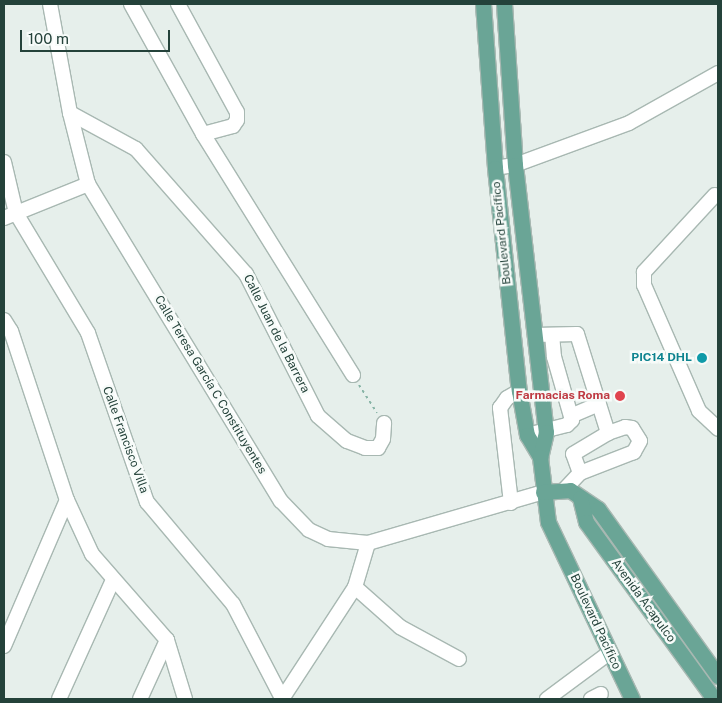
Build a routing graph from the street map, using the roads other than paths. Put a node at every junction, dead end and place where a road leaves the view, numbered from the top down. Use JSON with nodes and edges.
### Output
{"nodes":[{"id":1,"x":50,"y":4,"type":"edge"},
{"id":2,"x":131,"y":4,"type":"edge"},
{"id":3,"x":178,"y":4,"type":"edge"},
{"id":4,"x":483,"y":4,"type":"edge"},
{"id":5,"x":504,"y":4,"type":"edge"},
{"id":6,"x":718,"y":73,"type":"edge"},
{"id":7,"x":70,"y":113,"type":"junction"},
{"id":8,"x":203,"y":134,"type":"junction"},
{"id":9,"x":4,"y":162,"type":"edge"},
{"id":10,"x":515,"y":165,"type":"junction"},
{"id":11,"x":495,"y":168,"type":"junction"},
{"id":12,"x":88,"y":184,"type":"junction"},
{"id":13,"x":714,"y":195,"type":"dead end"},
{"id":14,"x":10,"y":215,"type":"edge"},
{"id":15,"x":4,"y":320,"type":"edge"},
{"id":16,"x":535,"y":335,"type":"junction"},
{"id":17,"x":552,"y":335,"type":"junction"},
{"id":18,"x":353,"y":375,"type":"road end"},
{"id":19,"x":519,"y":391,"type":"junction"},
{"id":20,"x":599,"y":404,"type":"junction"},
{"id":21,"x":573,"y":415,"type":"junction"},
{"id":22,"x":384,"y":423,"type":"road end"},
{"id":23,"x":718,"y":429,"type":"edge"},
{"id":24,"x":546,"y":432,"type":"junction"},
{"id":25,"x":608,"y":433,"type":"junction"},
{"id":26,"x":527,"y":436,"type":"junction"},
{"id":27,"x":540,"y":456,"type":"junction"},
{"id":28,"x":580,"y":473,"type":"junction"},
{"id":29,"x":565,"y":489,"type":"junction"},
{"id":30,"x":543,"y":492,"type":"junction"},
{"id":31,"x":580,"y":498,"type":"junction"},
{"id":32,"x":66,"y":500,"type":"junction"},
{"id":33,"x":511,"y":503,"type":"junction"},
{"id":34,"x":368,"y":543,"type":"junction"},
{"id":35,"x":113,"y":580,"type":"junction"},
{"id":36,"x":355,"y":587,"type":"junction"},
{"id":37,"x":167,"y":640,"type":"junction"},
{"id":38,"x":4,"y":646,"type":"edge"},
{"id":39,"x":609,"y":653,"type":"junction"},
{"id":40,"x":459,"y":659,"type":"dead end"},
{"id":41,"x":718,"y":676,"type":"edge"},
{"id":42,"x":59,"y":699,"type":"edge"},
{"id":43,"x":140,"y":699,"type":"edge"},
{"id":44,"x":185,"y":699,"type":"edge"},
{"id":45,"x":282,"y":699,"type":"edge"},
{"id":46,"x":548,"y":699,"type":"edge"},
{"id":47,"x":632,"y":699,"type":"edge"},
{"id":48,"x":714,"y":699,"type":"edge"}],
"edges":[{"from":1,"to":7,"type":"street","name":"Calle Teresa García C Constituyentes"},
{"from":2,"to":8,"type":"street"},
{"from":3,"to":8,"type":"street"},
{"from":4,"to":11,"type":"main road","name":"Boulevard Pacífico"},
{"from":5,"to":10,"type":"main road","name":"Boulevard Pacífico"},
{"from":6,"to":10,"type":"street"},
{"from":7,"to":12,"type":"street","name":"Calle Teresa García C Constituyentes"},
{"from":7,"to":22,"type":"street","name":"Calle Juan de la Barrera"},
{"from":8,"to":18,"type":"street"},
{"from":9,"to":14,"type":"street","name":"Calle Francisco Villa"},
{"from":10,"to":11,"type":"street"},
{"from":10,"to":16,"type":"main road","name":"Boulevard Pacífico"},
{"from":11,"to":19,"type":"main road","name":"Boulevard Pacífico"},
{"from":12,"to":14,"type":"street"},
{"from":12,"to":34,"type":"street","name":"Calle Teresa García C Constituyentes"},
{"from":13,"to":23,"type":"street"},
{"from":14,"to":45,"type":"street","name":"Calle Francisco Villa"},
{"from":15,"to":32,"type":"street"},
{"from":16,"to":17,"type":"street"},
{"from":16,"to":24,"type":"main road","name":"Boulevard Pacífico"},
{"from":17,"to":20,"type":"street"},
{"from":17,"to":21,"type":"street"},
{"from":19,"to":26,"type":"main road","name":"Boulevard Pacífico"},
{"from":19,"to":33,"type":"street"},
{"from":20,"to":21,"type":"street"},
{"from":20,"to":25,"type":"street"},
{"from":21,"to":24,"type":"street"},
{"from":24,"to":26,"type":"street"},
{"from":24,"to":27,"type":"main road","name":"Boulevard Pacífico"},
{"from":25,"to":28,"type":"street"},
{"from":25,"to":28,"type":"street"},
{"from":26,"to":27,"type":"main road","name":"Boulevard Pacífico"},
{"from":27,"to":30,"type":"main road","name":"Boulevard Pacífico"},
{"from":28,"to":29,"type":"street"},
{"from":29,"to":30,"type":"main road"},
{"from":29,"to":31,"type":"main road","name":"Avenida Acapulco"},
{"from":30,"to":33,"type":"street","name":"Calle Teresa García C Constituyentes"},
{"from":30,"to":39,"type":"main road","name":"Boulevard Pacífico"},
{"from":31,"to":41,"type":"main road","name":"Avenida Acapulco"},
{"from":31,"to":48,"type":"main road","name":"Avenida Acapulco"},
{"from":32,"to":35,"type":"street"},
{"from":32,"to":38,"type":"street"},
{"from":33,"to":34,"type":"street","name":"Calle Teresa García C Constituyentes"},
{"from":34,"to":36,"type":"street"},
{"from":35,"to":37,"type":"street"},
{"from":35,"to":42,"type":"street"},
{"from":36,"to":40,"type":"street"},
{"from":36,"to":45,"type":"street"},
{"from":37,"to":43,"type":"street"},
{"from":37,"to":44,"type":"street"},
{"from":39,"to":46,"type":"street"},
{"from":39,"to":47,"type":"main road","name":"Boulevard Pacífico"}]}
